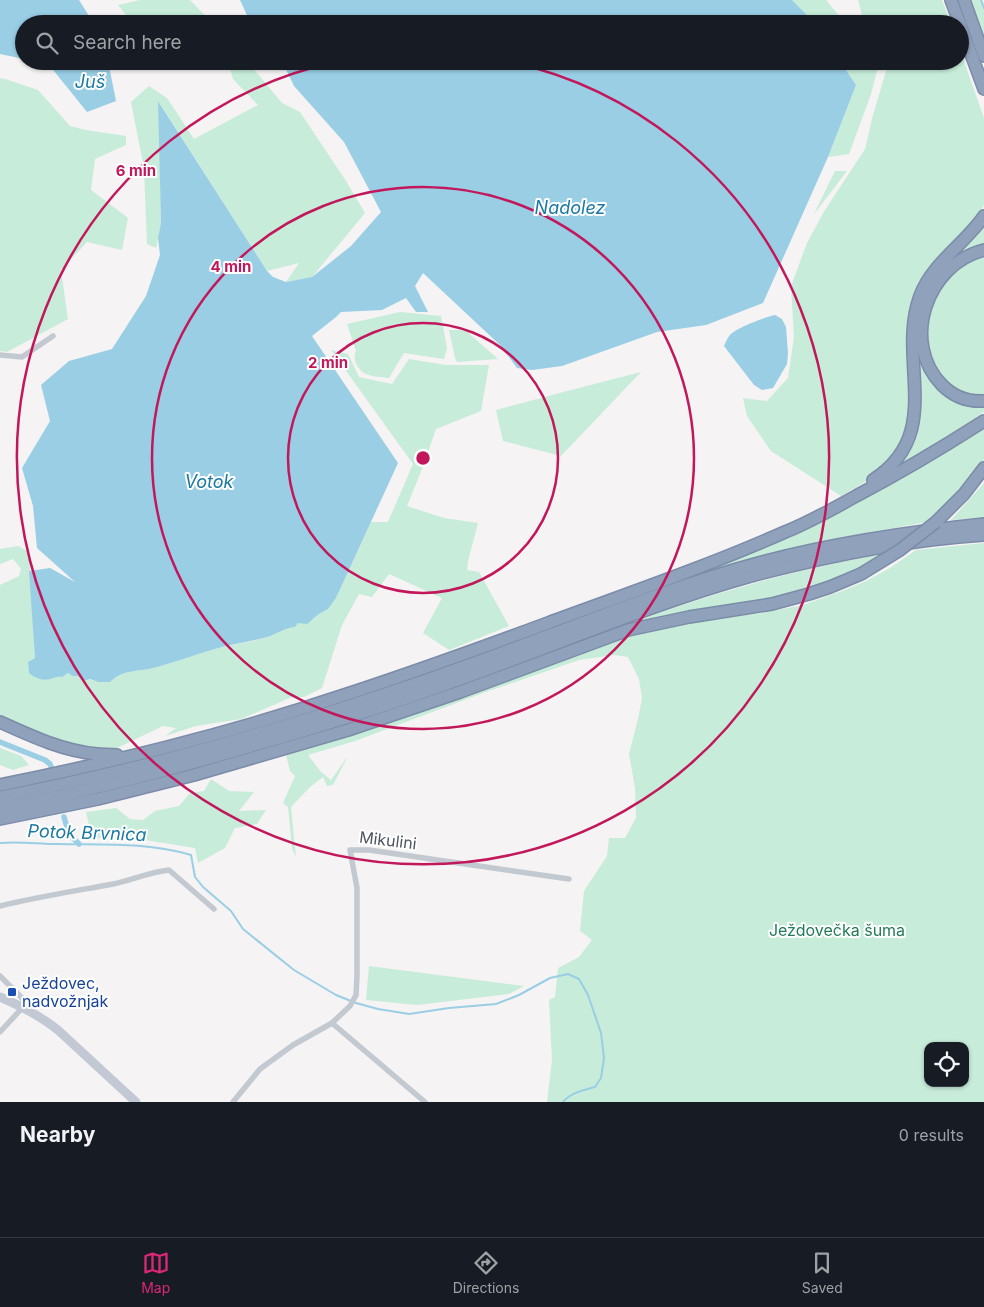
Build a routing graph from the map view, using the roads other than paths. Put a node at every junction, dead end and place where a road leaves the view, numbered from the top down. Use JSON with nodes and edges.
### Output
{"nodes":[{"id":1,"x":951,"y":0,"type":"edge"},
{"id":2,"x":964,"y":0,"type":"edge"},
{"id":3,"x":957,"y":15,"type":"edge"},
{"id":4,"x":969,"y":49,"type":"edge"},
{"id":5,"x":984,"y":56,"type":"edge"},
{"id":6,"x":983,"y":87,"type":"edge"},
{"id":7,"x":984,"y":102,"type":"edge"},
{"id":8,"x":984,"y":216,"type":"edge"},
{"id":9,"x":984,"y":250,"type":"edge"},
{"id":10,"x":53,"y":336,"type":"dead end"},
{"id":11,"x":0,"y":355,"type":"edge"},
{"id":12,"x":984,"y":401,"type":"edge"},
{"id":13,"x":984,"y":421,"type":"edge"},
{"id":14,"x":984,"y":468,"type":"edge"},
{"id":15,"x":827,"y":512,"type":"junction"},
{"id":16,"x":984,"y":524,"type":"edge"},
{"id":17,"x":984,"y":535,"type":"edge"},
{"id":18,"x":0,"y":722,"type":"edge"},
{"id":19,"x":156,"y":750,"type":"junction"},
{"id":20,"x":0,"y":785,"type":"edge"},
{"id":21,"x":0,"y":797,"type":"edge"},
{"id":22,"x":0,"y":808,"type":"edge"},
{"id":23,"x":26,"y":815,"type":"junction"},
{"id":24,"x":0,"y":819,"type":"edge"},
{"id":25,"x":0,"y":824,"type":"edge"},
{"id":26,"x":569,"y":879,"type":"dead end"},
{"id":27,"x":0,"y":906,"type":"edge"},
{"id":28,"x":214,"y":909,"type":"dead end"},
{"id":29,"x":0,"y":976,"type":"edge"},
{"id":30,"x":0,"y":997,"type":"edge"},
{"id":31,"x":23,"y":1007,"type":"junction"},
{"id":32,"x":32,"y":1012,"type":"junction"},
{"id":33,"x":332,"y":1022,"type":"junction"},
{"id":34,"x":0,"y":1032,"type":"edge"},
{"id":35,"x":136,"y":1102,"type":"edge"},
{"id":36,"x":233,"y":1102,"type":"edge"},
{"id":37,"x":425,"y":1102,"type":"edge"}],
"edges":[{"from":1,"to":3,"type":"highway"},
{"from":2,"to":5,"type":"highway"},
{"from":4,"to":6,"type":"highway"},
{"from":6,"to":7,"type":"highway"},
{"from":8,"to":15,"type":"highway"},
{"from":9,"to":12,"type":"highway"},
{"from":10,"to":11,"type":"street"},
{"from":13,"to":15,"type":"highway"},
{"from":14,"to":23,"type":"highway","bridge":true},
{"from":15,"to":19,"type":"highway"},
{"from":16,"to":21,"type":"highway"},
{"from":17,"to":22,"type":"highway"},
{"from":18,"to":19,"type":"highway"},
{"from":19,"to":20,"type":"highway"},
{"from":23,"to":24,"type":"highway"},
{"from":23,"to":25,"type":"highway"},
{"from":26,"to":33,"type":"street","name":"Mikulini"},
{"from":27,"to":28,"type":"street"},
{"from":29,"to":32,"type":"street"},
{"from":30,"to":31,"type":"main road"},
{"from":31,"to":32,"type":"main road"},
{"from":31,"to":34,"type":"street"},
{"from":32,"to":35,"type":"main road"},
{"from":33,"to":36,"type":"street"},
{"from":33,"to":37,"type":"street"}]}
